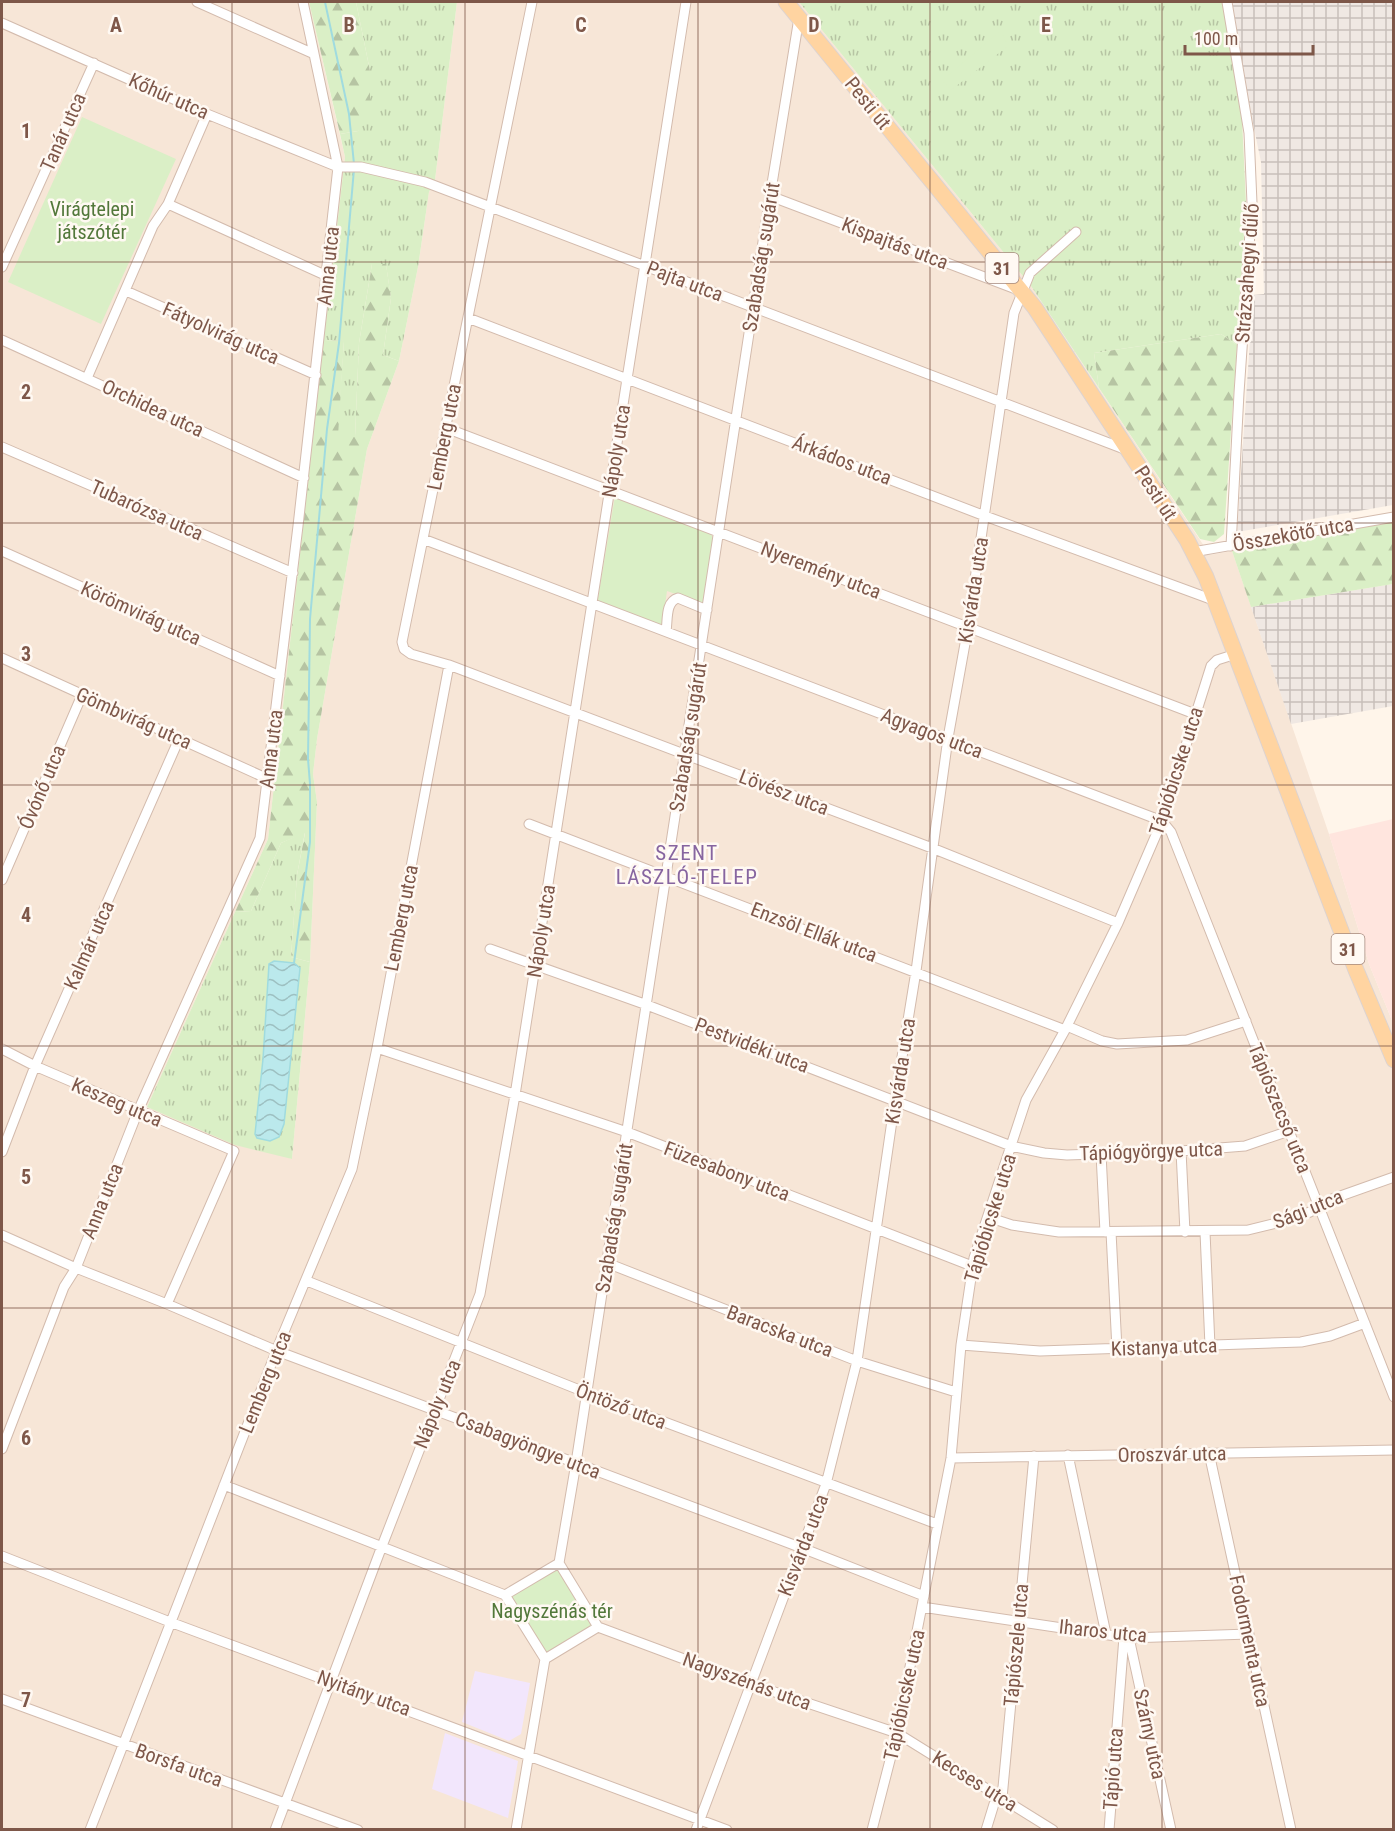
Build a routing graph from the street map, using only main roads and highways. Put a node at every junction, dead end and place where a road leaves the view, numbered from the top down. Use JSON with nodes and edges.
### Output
{"nodes":[{"id":1,"x":786,"y":2,"type":"edge"},
{"id":2,"x":1394,"y":1060,"type":"edge"}],
"edges":[{"from":1,"to":2,"type":"main road","name":"Pesti út","number":"31"}]}
